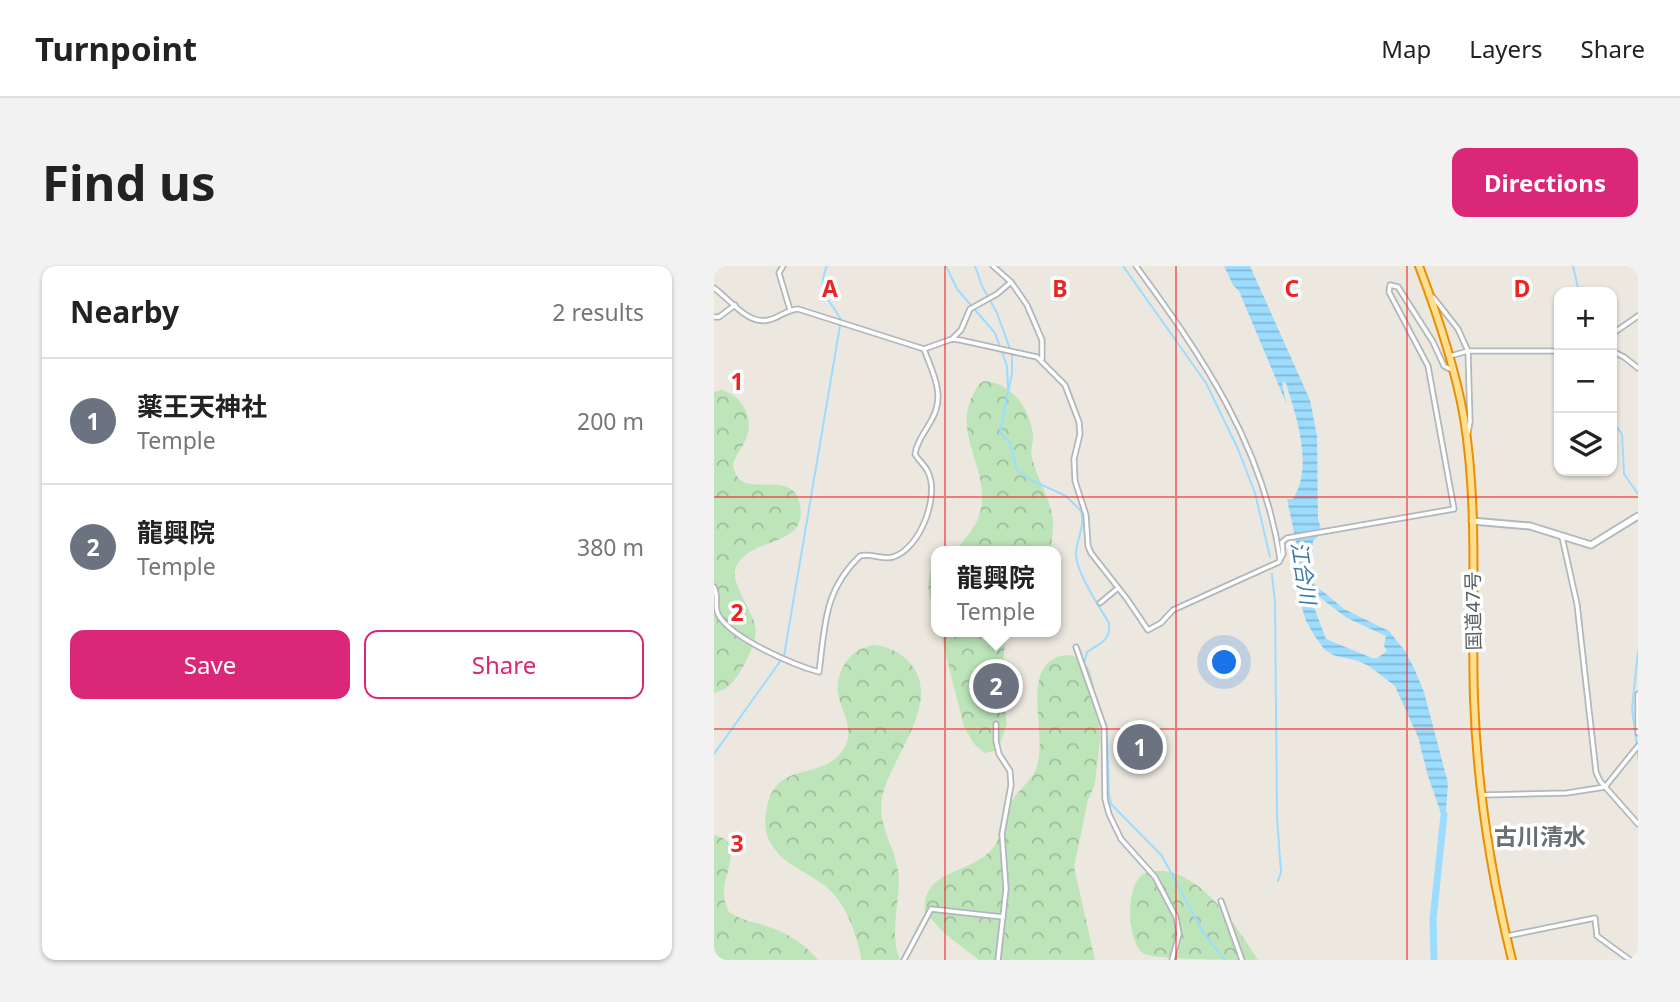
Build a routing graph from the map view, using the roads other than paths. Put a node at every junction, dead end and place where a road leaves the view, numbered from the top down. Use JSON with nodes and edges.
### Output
{"nodes":[{"id":1,"x":783,"y":266,"type":"edge"},
{"id":2,"x":993,"y":266,"type":"edge"},
{"id":3,"x":1136,"y":266,"type":"edge"},
{"id":4,"x":1419,"y":266,"type":"edge"},
{"id":5,"x":1011,"y":282,"type":"junction"},
{"id":6,"x":714,"y":288,"type":"edge"},
{"id":7,"x":1429,"y":293,"type":"junction"},
{"id":8,"x":735,"y":305,"type":"junction"},
{"id":9,"x":790,"y":310,"type":"junction"},
{"id":10,"x":1638,"y":316,"type":"edge"},
{"id":11,"x":714,"y":317,"type":"edge"},
{"id":12,"x":1617,"y":331,"type":"edge"},
{"id":13,"x":952,"y":339,"type":"junction"},
{"id":14,"x":924,"y":349,"type":"junction"},
{"id":15,"x":1468,"y":351,"type":"junction"},
{"id":16,"x":1554,"y":351,"type":"edge"},
{"id":17,"x":1617,"y":354,"type":"edge"},
{"id":18,"x":1450,"y":356,"type":"junction"},
{"id":19,"x":1042,"y":359,"type":"junction"},
{"id":20,"x":1638,"y":369,"type":"edge"},
{"id":21,"x":1454,"y":371,"type":"junction"},
{"id":22,"x":1466,"y":439,"type":"junction"},
{"id":23,"x":1638,"y":516,"type":"edge"},
{"id":24,"x":1472,"y":521,"type":"junction"},
{"id":25,"x":1562,"y":537,"type":"junction"},
{"id":26,"x":1281,"y":561,"type":"junction"},
{"id":27,"x":714,"y":587,"type":"edge"},
{"id":28,"x":1118,"y":588,"type":"junction"},
{"id":29,"x":1100,"y":603,"type":"dead end"},
{"id":30,"x":1076,"y":647,"type":"dead end"},
{"id":31,"x":1638,"y":694,"type":"edge"},
{"id":32,"x":996,"y":724,"type":"dead end"},
{"id":33,"x":1638,"y":733,"type":"edge"},
{"id":34,"x":1638,"y":746,"type":"edge"},
{"id":35,"x":1605,"y":787,"type":"junction"},
{"id":36,"x":1481,"y":795,"type":"junction"},
{"id":37,"x":1638,"y":824,"type":"edge"},
{"id":38,"x":1221,"y":901,"type":"dead end"},
{"id":39,"x":1003,"y":917,"type":"junction"},
{"id":40,"x":1506,"y":936,"type":"junction"},
{"id":41,"x":904,"y":960,"type":"edge"},
{"id":42,"x":998,"y":960,"type":"edge"},
{"id":43,"x":1172,"y":960,"type":"edge"},
{"id":44,"x":1242,"y":960,"type":"edge"},
{"id":45,"x":1512,"y":960,"type":"edge"},
{"id":46,"x":1630,"y":960,"type":"edge"}],
"edges":[{"from":1,"to":9,"type":"street"},
{"from":2,"to":5,"type":"street"},
{"from":3,"to":26,"type":"street"},
{"from":4,"to":7,"type":"highway","name":"国道47号"},
{"from":5,"to":13,"type":"street"},
{"from":5,"to":19,"type":"street"},
{"from":6,"to":8,"type":"street"},
{"from":7,"to":15,"type":"street"},
{"from":7,"to":18,"type":"highway","name":"国道47号"},
{"from":8,"to":9,"type":"street"},
{"from":8,"to":11,"type":"street"},
{"from":9,"to":14,"type":"street"},
{"from":10,"to":12,"type":"street"},
{"from":13,"to":14,"type":"street"},
{"from":13,"to":19,"type":"street"},
{"from":14,"to":27,"type":"street"},
{"from":15,"to":16,"type":"street"},
{"from":15,"to":18,"type":"street"},
{"from":15,"to":22,"type":"street"},
{"from":17,"to":20,"type":"street"},
{"from":18,"to":21,"type":"highway","name":"国道47号"},
{"from":19,"to":28,"type":"street"},
{"from":21,"to":22,"type":"highway","name":"国道47号"},
{"from":21,"to":26,"type":"street"},
{"from":22,"to":24,"type":"highway","name":"国道47号"},
{"from":23,"to":25,"type":"main road"},
{"from":24,"to":25,"type":"main road"},
{"from":24,"to":36,"type":"highway","name":"国道47号"},
{"from":25,"to":35,"type":"street"},
{"from":26,"to":28,"type":"street"},
{"from":28,"to":29,"type":"street"},
{"from":30,"to":43,"type":"street"},
{"from":31,"to":33,"type":"street"},
{"from":32,"to":39,"type":"street"},
{"from":34,"to":35,"type":"street"},
{"from":35,"to":36,"type":"street"},
{"from":35,"to":37,"type":"street"},
{"from":36,"to":40,"type":"highway","name":"国道47号"},
{"from":38,"to":44,"type":"street"},
{"from":39,"to":41,"type":"street"},
{"from":39,"to":42,"type":"street"},
{"from":40,"to":45,"type":"highway","name":"国道47号"},
{"from":40,"to":46,"type":"street"}]}
